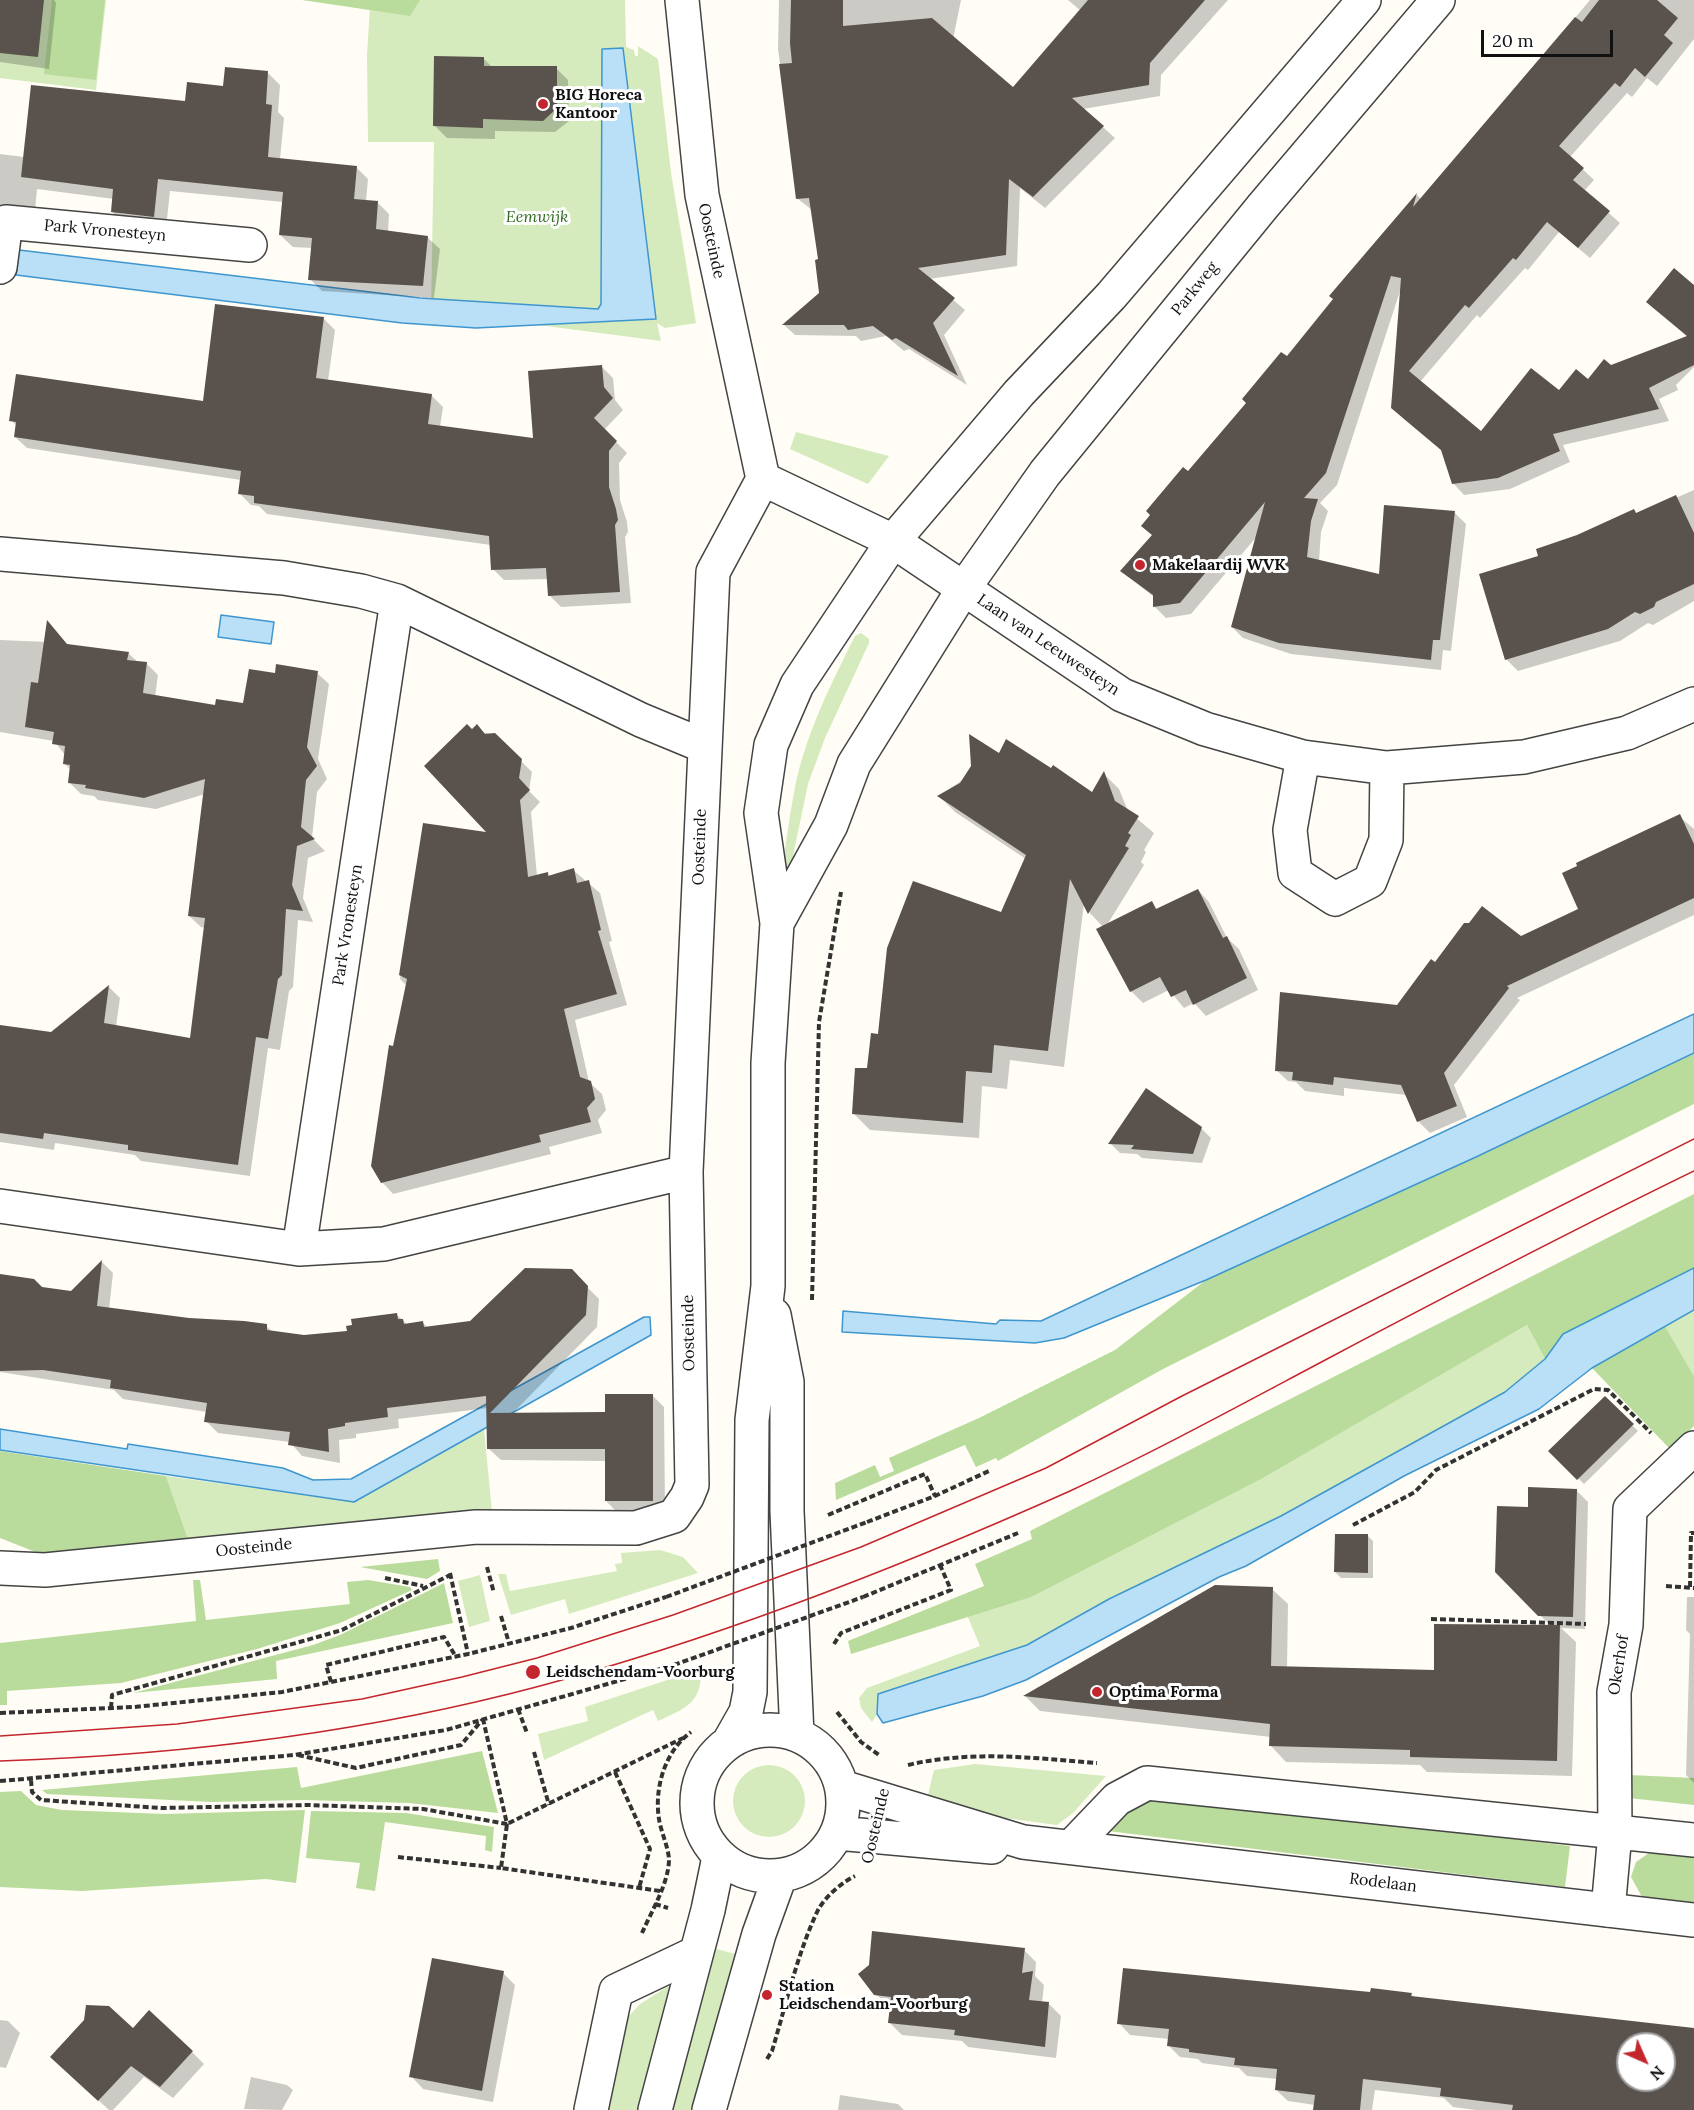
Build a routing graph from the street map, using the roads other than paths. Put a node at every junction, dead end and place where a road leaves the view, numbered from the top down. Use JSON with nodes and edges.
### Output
{"nodes":[{"id":1,"x":682,"y":0,"type":"edge"},
{"id":2,"x":1364,"y":0,"type":"edge"},
{"id":3,"x":1438,"y":0,"type":"edge"},
{"id":4,"x":250,"y":245,"type":"dead end"},
{"id":5,"x":0,"y":267,"type":"edge"},
{"id":6,"x":763,"y":479,"type":"junction"},
{"id":7,"x":893,"y":541,"type":"junction"},
{"id":8,"x":0,"y":554,"type":"edge"},
{"id":9,"x":964,"y":588,"type":"junction"},
{"id":10,"x":397,"y":601,"type":"junction"},
{"id":11,"x":1694,"y":704,"type":"edge"},
{"id":12,"x":704,"y":746,"type":"junction"},
{"id":13,"x":1303,"y":757,"type":"junction"},
{"id":14,"x":1388,"y":768,"type":"junction"},
{"id":15,"x":777,"y":923,"type":"junction"},
{"id":16,"x":686,"y":1172,"type":"junction"},
{"id":17,"x":0,"y":1206,"type":"edge"},
{"id":18,"x":299,"y":1249,"type":"junction"},
{"id":19,"x":768,"y":1286,"type":"junction"},
{"id":20,"x":1687,"y":1455,"type":"edge"},
{"id":21,"x":0,"y":1569,"type":"edge"},
{"id":22,"x":797,"y":1735,"type":"junction"},
{"id":23,"x":729,"y":1742,"type":"junction"},
{"id":24,"x":842,"y":1787,"type":"junction"},
{"id":25,"x":837,"y":1833,"type":"junction"},
{"id":26,"x":1615,"y":1833,"type":"junction"},
{"id":27,"x":1694,"y":1840,"type":"edge"},
{"id":28,"x":1023,"y":1842,"type":"junction"},
{"id":29,"x":1072,"y":1846,"type":"junction"},
{"id":30,"x":719,"y":1857,"type":"junction"},
{"id":31,"x":780,"y":1876,"type":"junction"},
{"id":32,"x":1608,"y":1910,"type":"junction"},
{"id":33,"x":1694,"y":1920,"type":"edge"},
{"id":34,"x":696,"y":1953,"type":"junction"},
{"id":35,"x":591,"y":2110,"type":"edge"},
{"id":36,"x":655,"y":2110,"type":"edge"},
{"id":37,"x":709,"y":2110,"type":"edge"}],
"edges":[{"from":1,"to":6,"type":"street","name":"Oosteinde"},
{"from":2,"to":7,"type":"street"},
{"from":3,"to":9,"type":"street","name":"Parkweg"},
{"from":4,"to":5,"type":"street","name":"Park Vronesteyn"},
{"from":6,"to":7,"type":"street"},
{"from":6,"to":12,"type":"street","name":"Oosteinde"},
{"from":7,"to":9,"type":"street"},
{"from":7,"to":15,"type":"street"},
{"from":8,"to":10,"type":"street"},
{"from":9,"to":13,"type":"street","name":"Laan van Leeuwesteyn"},
{"from":9,"to":15,"type":"street"},
{"from":10,"to":12,"type":"street"},
{"from":10,"to":18,"type":"street","name":"Park Vronesteyn"},
{"from":11,"to":14,"type":"street","name":"Laan van Leeuwesteyn"},
{"from":12,"to":16,"type":"street","name":"Oosteinde"},
{"from":13,"to":14,"type":"street","name":"Laan van Leeuwesteyn"},
{"from":13,"to":14,"type":"street"},
{"from":15,"to":19,"type":"street"},
{"from":16,"to":18,"type":"street"},
{"from":16,"to":21,"type":"street","name":"Oosteinde"},
{"from":17,"to":18,"type":"street"},
{"from":19,"to":22,"type":"street"},
{"from":19,"to":23,"type":"street"},
{"from":20,"to":26,"type":"street","name":"Okerhof"},
{"from":22,"to":23,"type":"street"},
{"from":22,"to":24,"type":"street"},
{"from":23,"to":30,"type":"street"},
{"from":24,"to":25,"type":"street"},
{"from":24,"to":28,"type":"street","name":"Rodelaan"},
{"from":25,"to":28,"type":"street","name":"Rodelaan"},
{"from":25,"to":31,"type":"street"},
{"from":26,"to":27,"type":"street"},
{"from":26,"to":29,"type":"street"},
{"from":26,"to":32,"type":"street","name":"Okerhof"},
{"from":28,"to":29,"type":"street","name":"Rodelaan"},
{"from":29,"to":32,"type":"street","name":"Rodelaan"},
{"from":30,"to":31,"type":"street"},
{"from":30,"to":34,"type":"street"},
{"from":31,"to":37,"type":"street"},
{"from":32,"to":33,"type":"street","name":"Rodelaan"},
{"from":34,"to":35,"type":"street"},
{"from":34,"to":36,"type":"street"}]}
